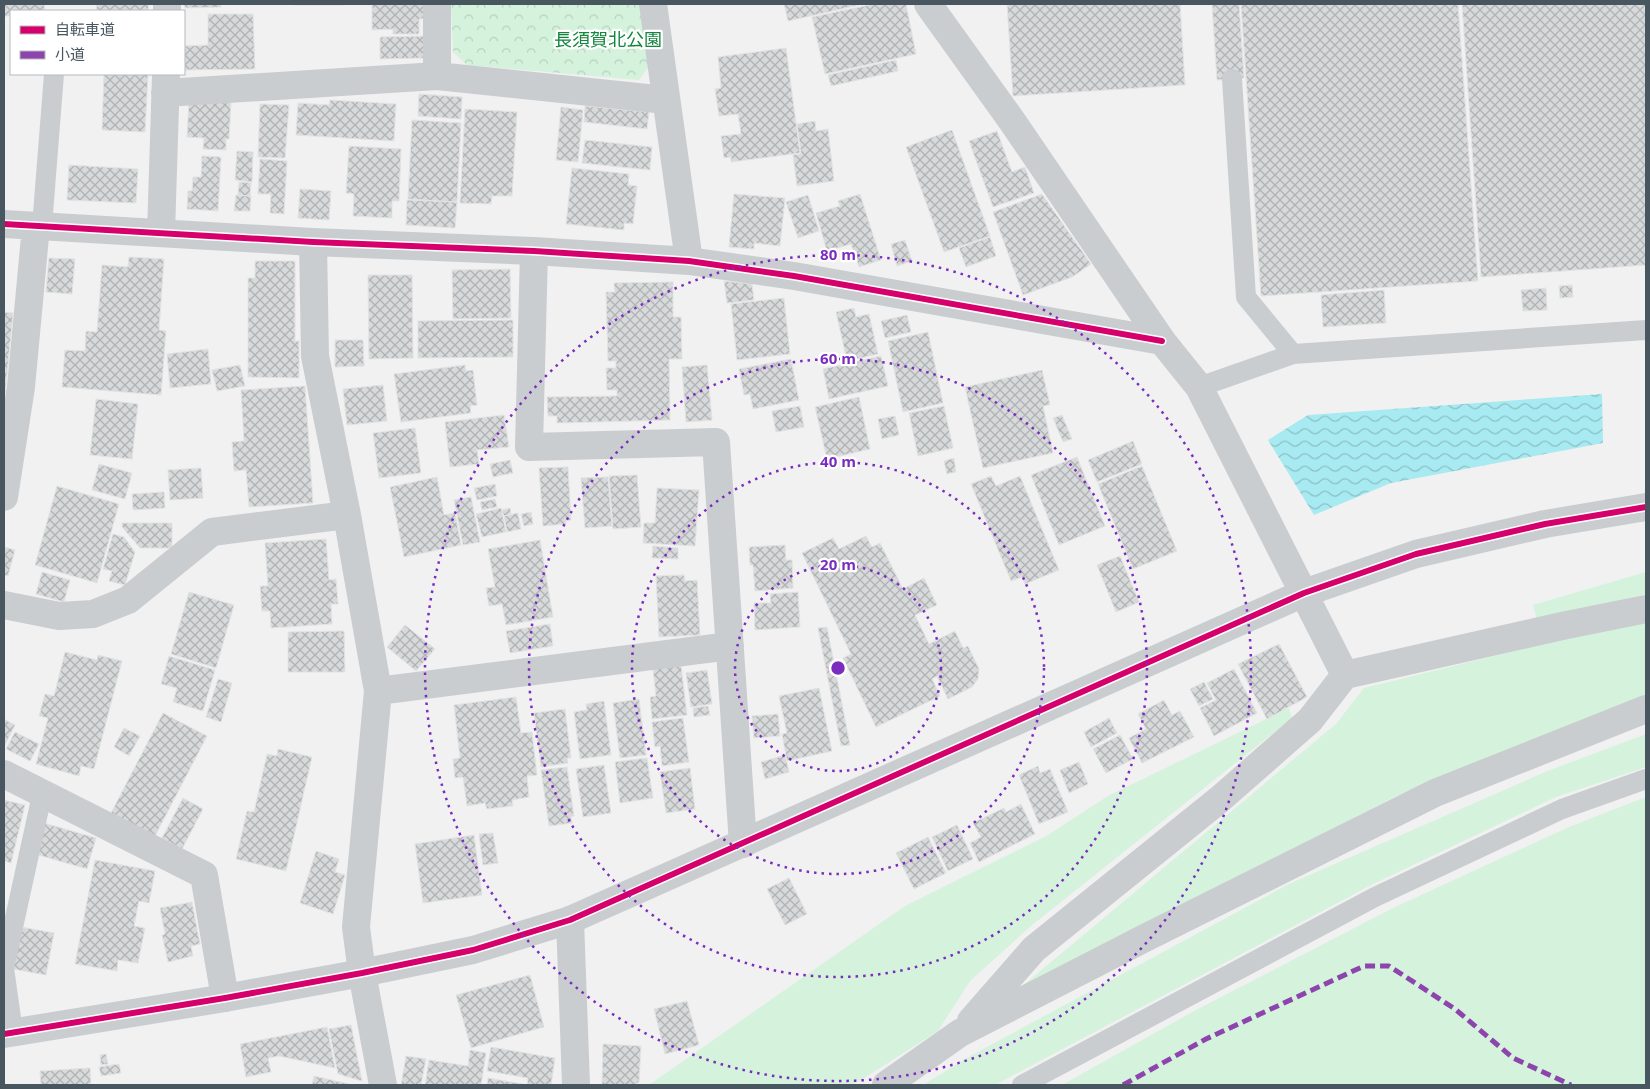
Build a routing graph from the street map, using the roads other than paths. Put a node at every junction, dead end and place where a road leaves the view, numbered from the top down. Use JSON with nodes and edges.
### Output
{"nodes":[{"id":1,"x":436,"y":4,"type":"edge"},
{"id":2,"x":653,"y":4,"type":"edge"},
{"id":3,"x":928,"y":4,"type":"edge"},
{"id":4,"x":54,"y":75,"type":"edge"},
{"id":5,"x":437,"y":76,"type":"junction"},
{"id":6,"x":1232,"y":79,"type":"dead end"},
{"id":7,"x":166,"y":83,"type":"edge"},
{"id":8,"x":666,"y":100,"type":"junction"},
{"id":9,"x":4,"y":224,"type":"edge"},
{"id":10,"x":39,"y":226,"type":"junction"},
{"id":11,"x":161,"y":233,"type":"junction"},
{"id":12,"x":313,"y":242,"type":"junction"},
{"id":13,"x":534,"y":251,"type":"junction"},
{"id":14,"x":689,"y":261,"type":"junction"},
{"id":15,"x":1646,"y":330,"type":"edge"},
{"id":16,"x":1162,"y":341,"type":"junction"},
{"id":17,"x":1293,"y":354,"type":"junction"},
{"id":18,"x":1199,"y":387,"type":"junction"},
{"id":19,"x":4,"y":497,"type":"edge"},
{"id":20,"x":1646,"y":507,"type":"edge"},
{"id":21,"x":347,"y":515,"type":"junction"},
{"id":22,"x":1304,"y":593,"type":"junction"},
{"id":23,"x":4,"y":606,"type":"edge"},
{"id":24,"x":1646,"y":610,"type":"edge"},
{"id":25,"x":730,"y":646,"type":"junction"},
{"id":26,"x":1345,"y":675,"type":"junction"},
{"id":27,"x":378,"y":691,"type":"junction"},
{"id":28,"x":1646,"y":709,"type":"edge"},
{"id":29,"x":4,"y":774,"type":"edge"},
{"id":30,"x":1646,"y":779,"type":"edge"},
{"id":31,"x":42,"y":795,"type":"junction"},
{"id":32,"x":743,"y":844,"type":"junction"},
{"id":33,"x":570,"y":920,"type":"junction"},
{"id":34,"x":362,"y":973,"type":"junction"},
{"id":35,"x":225,"y":998,"type":"junction"},
{"id":36,"x":9,"y":1033,"type":"edge"},
{"id":37,"x":960,"y":1034,"type":"junction"},
{"id":38,"x":383,"y":1085,"type":"edge"},
{"id":39,"x":576,"y":1085,"type":"edge"},
{"id":40,"x":886,"y":1085,"type":"edge"},
{"id":41,"x":1022,"y":1085,"type":"edge"}],
"edges":[{"from":1,"to":5,"type":"street"},
{"from":2,"to":8,"type":"street"},
{"from":3,"to":16,"type":"street"},
{"from":4,"to":10,"type":"lane"},
{"from":5,"to":7,"type":"street"},
{"from":5,"to":8,"type":"street"},
{"from":6,"to":17,"type":"lane"},
{"from":7,"to":11,"type":"street"},
{"from":8,"to":14,"type":"street"},
{"from":9,"to":10,"type":"street"},
{"from":10,"to":11,"type":"street"},
{"from":10,"to":19,"type":"street"},
{"from":11,"to":12,"type":"street"},
{"from":12,"to":13,"type":"street"},
{"from":12,"to":21,"type":"street"},
{"from":13,"to":14,"type":"street"},
{"from":13,"to":25,"type":"street"},
{"from":14,"to":16,"type":"street"},
{"from":15,"to":17,"type":"lane"},
{"from":16,"to":18,"type":"street"},
{"from":17,"to":18,"type":"lane"},
{"from":18,"to":22,"type":"street"},
{"from":20,"to":22,"type":"street"},
{"from":21,"to":23,"type":"street"},
{"from":21,"to":27,"type":"street"},
{"from":22,"to":26,"type":"street"},
{"from":22,"to":32,"type":"street"},
{"from":24,"to":26,"type":"street"},
{"from":25,"to":27,"type":"street"},
{"from":25,"to":32,"type":"street"},
{"from":26,"to":37,"type":"street"},
{"from":27,"to":34,"type":"street"},
{"from":28,"to":37,"type":"street"},
{"from":29,"to":31,"type":"street"},
{"from":30,"to":41,"type":"lane"},
{"from":31,"to":35,"type":"street"},
{"from":31,"to":36,"type":"lane"},
{"from":32,"to":33,"type":"street"},
{"from":33,"to":34,"type":"street"},
{"from":33,"to":39,"type":"street"},
{"from":34,"to":35,"type":"street"},
{"from":34,"to":38,"type":"street"},
{"from":35,"to":36,"type":"street"},
{"from":37,"to":40,"type":"street"}]}
